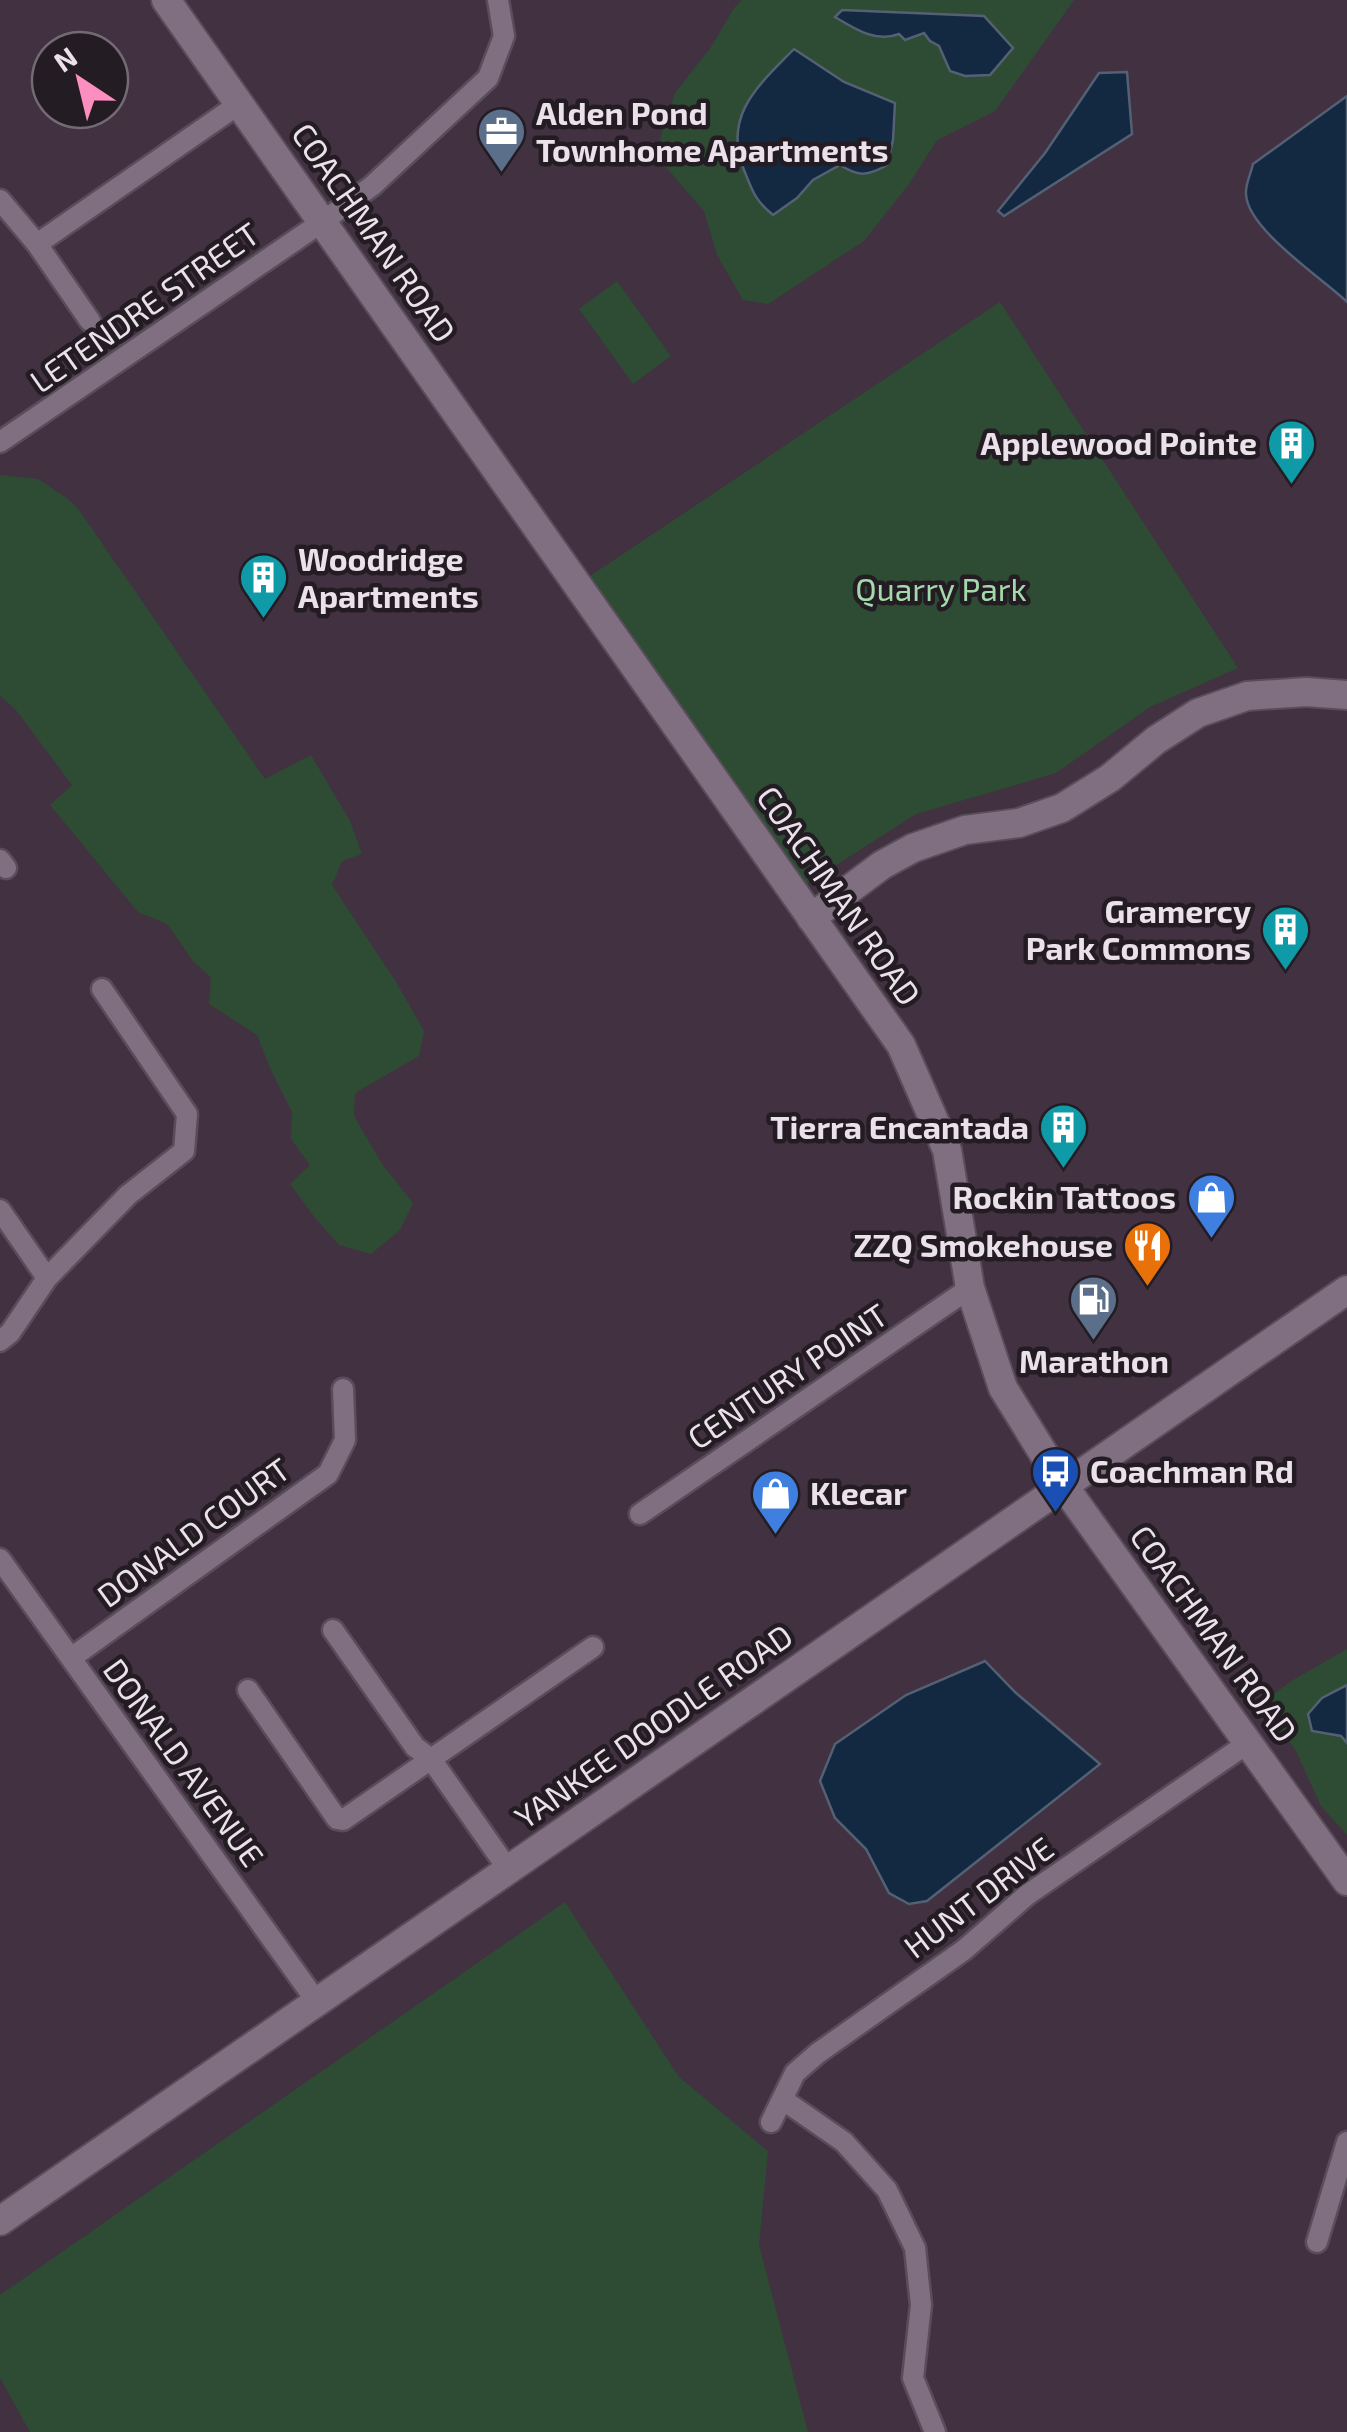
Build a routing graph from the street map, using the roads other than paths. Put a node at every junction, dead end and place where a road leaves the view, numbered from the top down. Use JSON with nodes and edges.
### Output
{"nodes":[{"id":1,"x":166,"y":0,"type":"edge"},
{"id":2,"x":498,"y":0,"type":"edge"},
{"id":3,"x":240,"y":104,"type":"junction"},
{"id":4,"x":0,"y":200,"type":"edge"},
{"id":5,"x":322,"y":222,"type":"junction"},
{"id":6,"x":38,"y":244,"type":"junction"},
{"id":7,"x":90,"y":321,"type":"dead end"},
{"id":8,"x":0,"y":442,"type":"edge"},
{"id":9,"x":1347,"y":695,"type":"edge"},
{"id":10,"x":810,"y":918,"type":"junction"},
{"id":11,"x":102,"y":989,"type":"dead end"},
{"id":12,"x":0,"y":1210,"type":"edge"},
{"id":13,"x":48,"y":1278,"type":"junction"},
{"id":14,"x":970,"y":1288,"type":"junction"},
{"id":15,"x":1347,"y":1290,"type":"edge"},
{"id":16,"x":0,"y":1341,"type":"edge"},
{"id":17,"x":343,"y":1389,"type":"dead end"},
{"id":18,"x":1063,"y":1485,"type":"junction"},
{"id":19,"x":640,"y":1514,"type":"dead end"},
{"id":20,"x":0,"y":1559,"type":"edge"},
{"id":21,"x":332,"y":1630,"type":"dead end"},
{"id":22,"x":593,"y":1648,"type":"dead end"},
{"id":23,"x":71,"y":1658,"type":"junction"},
{"id":24,"x":248,"y":1690,"type":"dead end"},
{"id":25,"x":1248,"y":1743,"type":"junction"},
{"id":26,"x":430,"y":1759,"type":"junction"},
{"id":27,"x":508,"y":1869,"type":"junction"},
{"id":28,"x":1347,"y":1881,"type":"edge"},
{"id":29,"x":317,"y":2002,"type":"junction"},
{"id":30,"x":782,"y":2099,"type":"junction"},
{"id":31,"x":770,"y":2122,"type":"dead end"},
{"id":32,"x":1347,"y":2142,"type":"edge"},
{"id":33,"x":0,"y":2222,"type":"edge"},
{"id":34,"x":1318,"y":2242,"type":"dead end"},
{"id":35,"x":934,"y":2432,"type":"edge"}],
"edges":[{"from":1,"to":3,"type":"street","name":"COACHMAN ROAD"},
{"from":2,"to":5,"type":"street","name":"LETENDRE STREET"},
{"from":3,"to":5,"type":"street","name":"COACHMAN ROAD"},
{"from":3,"to":6,"type":"street"},
{"from":4,"to":6,"type":"street"},
{"from":5,"to":8,"type":"street","name":"LETENDRE STREET"},
{"from":5,"to":10,"type":"street","name":"COACHMAN ROAD"},
{"from":6,"to":7,"type":"street"},
{"from":9,"to":10,"type":"street"},
{"from":10,"to":14,"type":"street","name":"COACHMAN ROAD"},
{"from":11,"to":13,"type":"street"},
{"from":12,"to":13,"type":"street"},
{"from":13,"to":16,"type":"street"},
{"from":14,"to":18,"type":"street","name":"COACHMAN ROAD"},
{"from":14,"to":19,"type":"street","name":"CENTURY POINT"},
{"from":15,"to":18,"type":"street","name":"YANKEE DOODLE ROAD"},
{"from":17,"to":23,"type":"street","name":"DONALD COURT"},
{"from":18,"to":25,"type":"street","name":"COACHMAN ROAD"},
{"from":18,"to":27,"type":"street","name":"YANKEE DOODLE ROAD"},
{"from":20,"to":23,"type":"street","name":"DONALD AVENUE"},
{"from":21,"to":26,"type":"street"},
{"from":22,"to":26,"type":"street"},
{"from":23,"to":29,"type":"street","name":"DONALD AVENUE"},
{"from":24,"to":26,"type":"street"},
{"from":25,"to":28,"type":"street","name":"COACHMAN ROAD"},
{"from":25,"to":30,"type":"street","name":"HUNT DRIVE"},
{"from":26,"to":27,"type":"street"},
{"from":27,"to":29,"type":"street","name":"YANKEE DOODLE ROAD"},
{"from":29,"to":33,"type":"street","name":"YANKEE DOODLE ROAD"},
{"from":30,"to":31,"type":"street","name":"HUNT DRIVE"},
{"from":30,"to":35,"type":"street"},
{"from":32,"to":34,"type":"street"}]}
